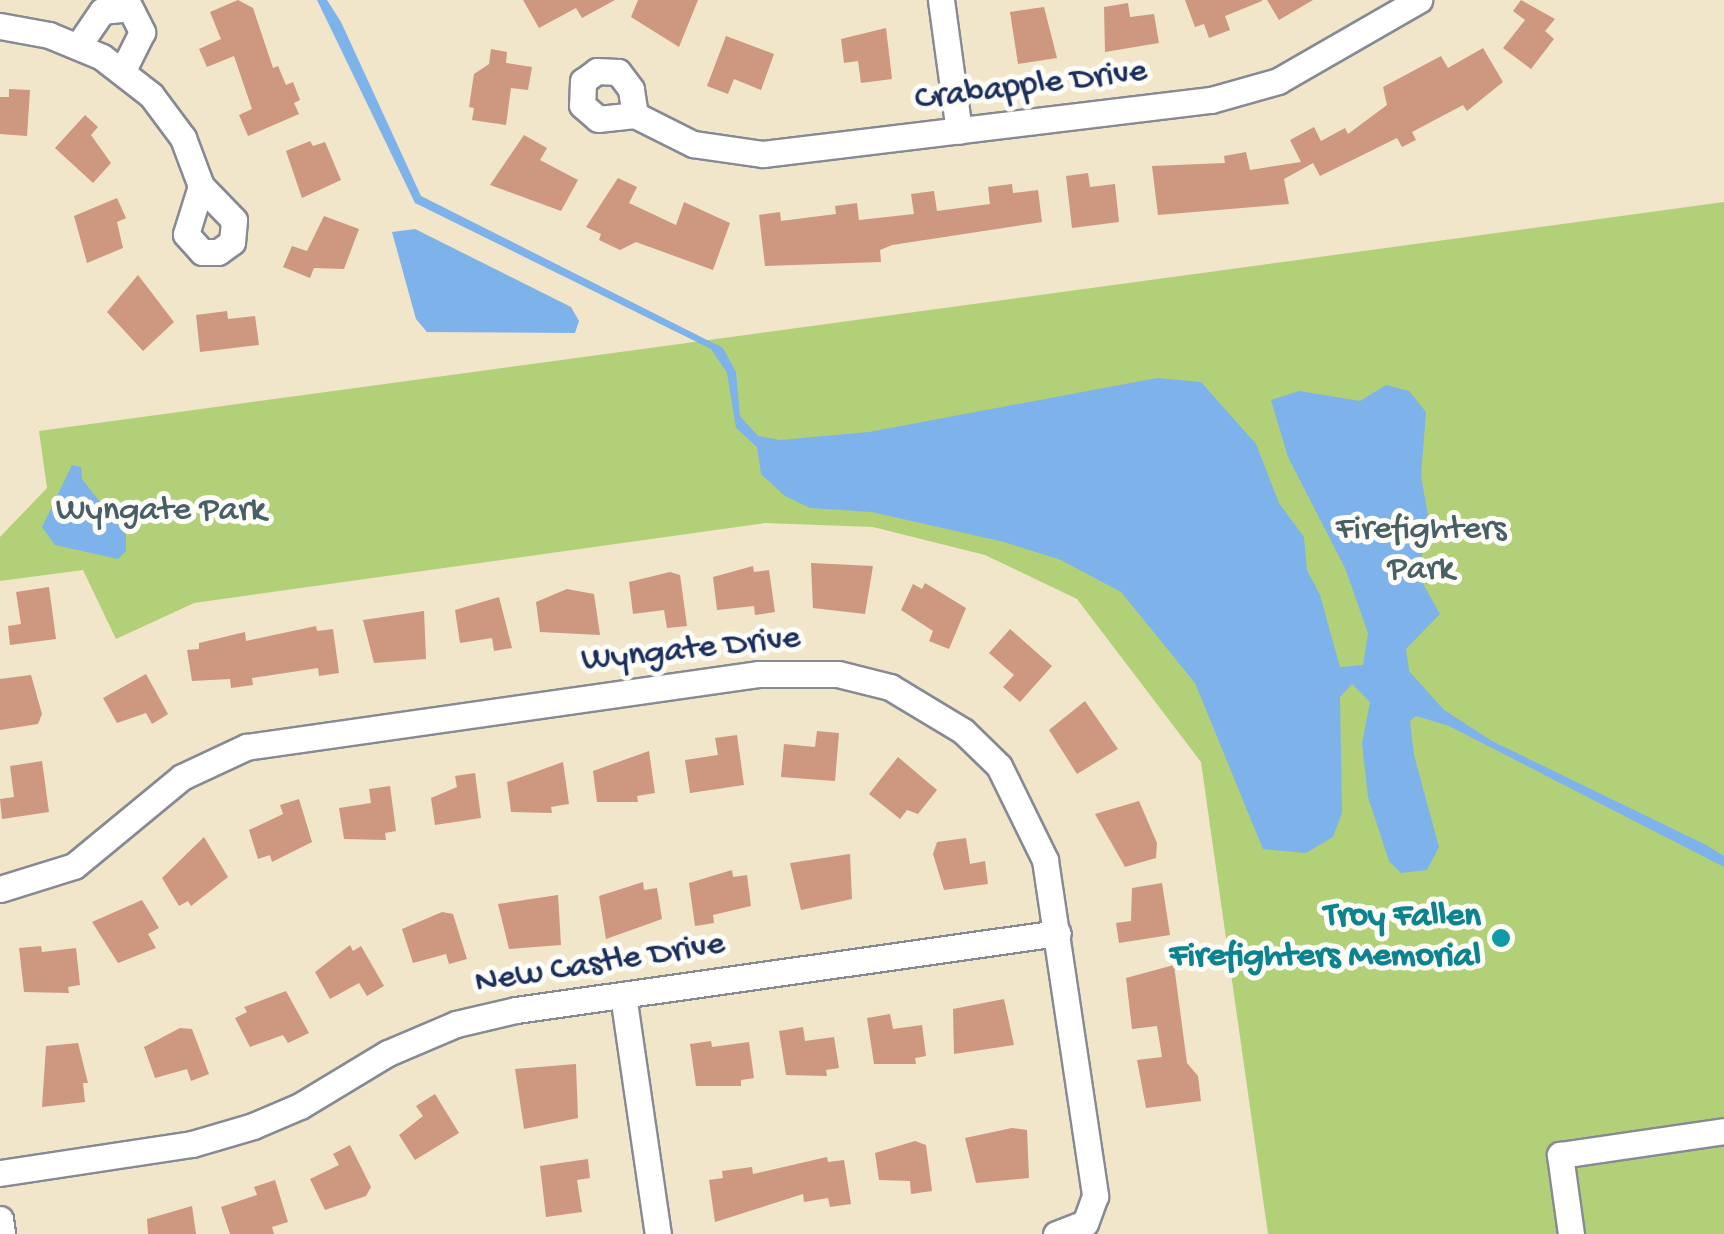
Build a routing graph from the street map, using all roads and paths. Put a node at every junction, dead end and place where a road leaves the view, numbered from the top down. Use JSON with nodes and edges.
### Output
{"nodes":[{"id":1,"x":942,"y":0,"type":"edge"},
{"id":2,"x":1419,"y":0,"type":"edge"},
{"id":3,"x":0,"y":26,"type":"edge"},
{"id":4,"x":78,"y":46,"type":"junction"},
{"id":5,"x":123,"y":70,"type":"junction"},
{"id":6,"x":635,"y":116,"type":"dead end"},
{"id":7,"x":959,"y":132,"type":"junction"},
{"id":8,"x":201,"y":186,"type":"dead end"},
{"id":9,"x":0,"y":890,"type":"edge"},
{"id":10,"x":1058,"y":932,"type":"junction"},
{"id":11,"x":623,"y":995,"type":"junction"},
{"id":12,"x":1724,"y":1131,"type":"edge"},
{"id":13,"x":0,"y":1173,"type":"edge"},
{"id":14,"x":0,"y":1219,"type":"edge"},
{"id":15,"x":2,"y":1234,"type":"edge"},
{"id":16,"x":658,"y":1234,"type":"edge"},
{"id":17,"x":1056,"y":1234,"type":"edge"},
{"id":18,"x":1571,"y":1234,"type":"edge"}],
"edges":[{"from":1,"to":7,"type":"street"},
{"from":2,"to":7,"type":"street","name":"Crabapple Drive"},
{"from":3,"to":4,"type":"street"},
{"from":4,"to":5,"type":"street"},
{"from":4,"to":5,"type":"street"},
{"from":5,"to":8,"type":"street"},
{"from":6,"to":7,"type":"street","name":"Crabapple Drive"},
{"from":9,"to":10,"type":"street","name":"Wyngate Drive"},
{"from":10,"to":11,"type":"street","name":"New Castle Drive"},
{"from":10,"to":17,"type":"street","name":"Wyngate Drive"},
{"from":11,"to":13,"type":"street","name":"New Castle Drive"},
{"from":11,"to":16,"type":"street"},
{"from":12,"to":18,"type":"street"},
{"from":14,"to":15,"type":"street"}]}
